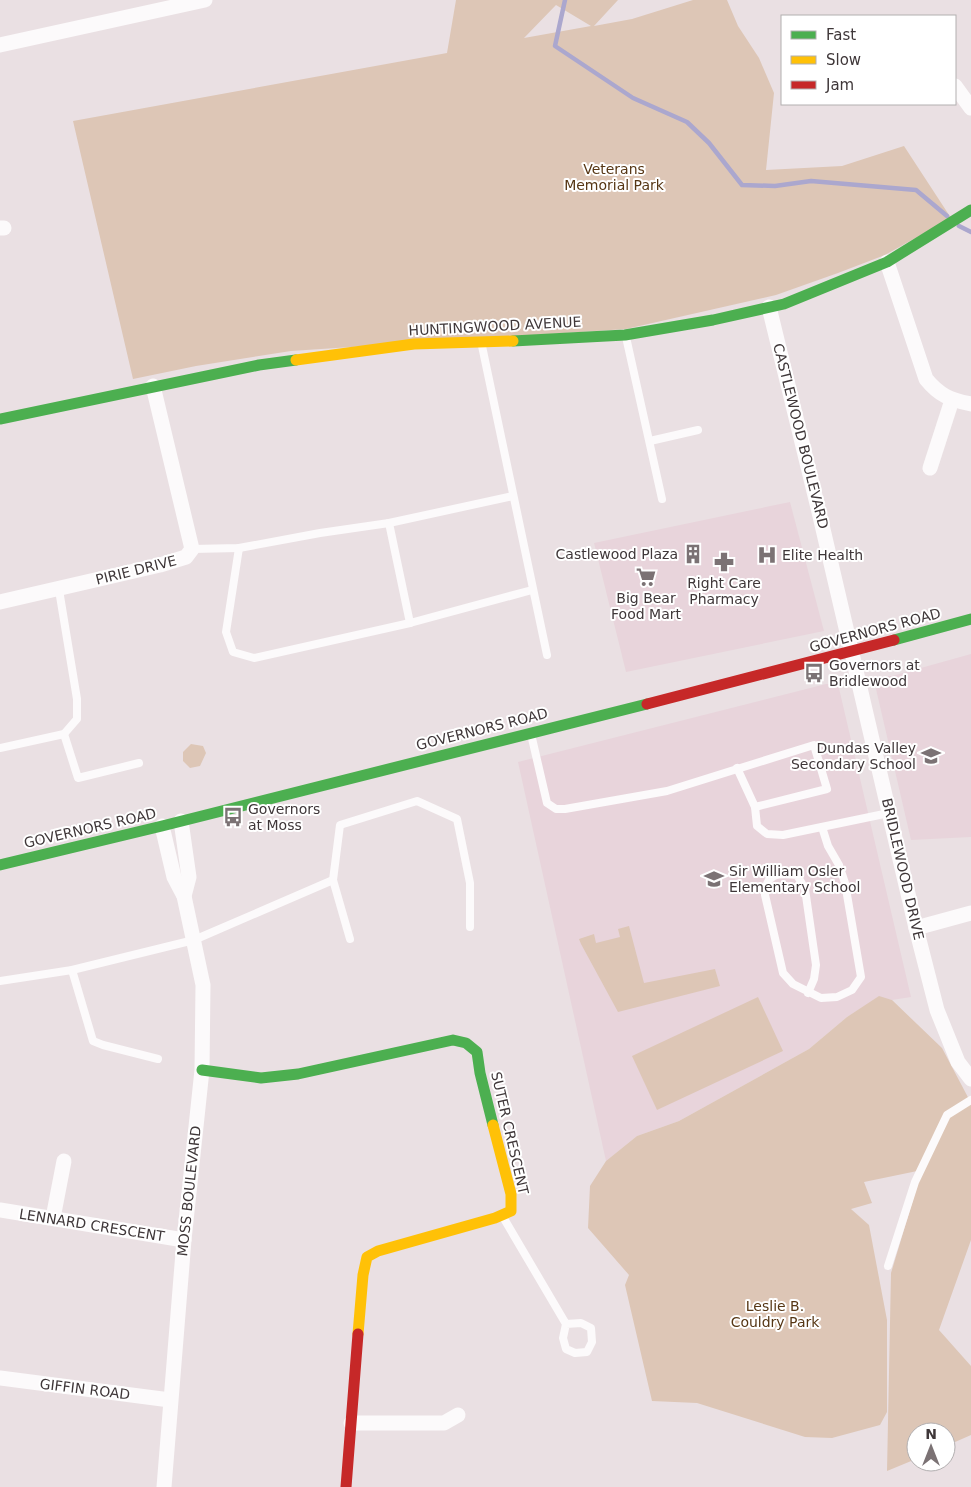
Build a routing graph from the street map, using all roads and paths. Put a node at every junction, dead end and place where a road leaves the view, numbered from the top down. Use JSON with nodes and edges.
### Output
{"nodes":[{"id":1,"x":205,"y":0,"type":"edge"},
{"id":2,"x":0,"y":44,"type":"edge"},
{"id":3,"x":956,"y":87,"type":"edge"},
{"id":4,"x":971,"y":108,"type":"edge"},
{"id":5,"x":971,"y":210,"type":"edge"},
{"id":6,"x":887,"y":262,"type":"junction"},
{"id":7,"x":769,"y":307,"type":"junction"},
{"id":8,"x":625,"y":335,"type":"junction"},
{"id":9,"x":481,"y":343,"type":"junction"},
{"id":10,"x":153,"y":386,"type":"junction"},
{"id":11,"x":952,"y":400,"type":"junction"},
{"id":12,"x":971,"y":404,"type":"edge"},
{"id":13,"x":0,"y":418,"type":"edge"},
{"id":14,"x":698,"y":430,"type":"dead end"},
{"id":15,"x":650,"y":441,"type":"junction"},
{"id":16,"x":930,"y":468,"type":"dead end"},
{"id":17,"x":513,"y":496,"type":"junction"},
{"id":18,"x":662,"y":498,"type":"dead end"},
{"id":19,"x":389,"y":523,"type":"junction"},
{"id":20,"x":239,"y":548,"type":"junction"},
{"id":21,"x":192,"y":549,"type":"junction"},
{"id":22,"x":58,"y":590,"type":"junction"},
{"id":23,"x":532,"y":590,"type":"junction"},
{"id":24,"x":0,"y":602,"type":"edge"},
{"id":25,"x":971,"y":619,"type":"edge"},
{"id":26,"x":410,"y":623,"type":"junction"},
{"id":27,"x":852,"y":652,"type":"junction"},
{"id":28,"x":547,"y":655,"type":"dead end"},
{"id":29,"x":530,"y":732,"type":"junction"},
{"id":30,"x":64,"y":734,"type":"junction"},
{"id":31,"x":0,"y":748,"type":"edge"},
{"id":32,"x":139,"y":763,"type":"dead end"},
{"id":33,"x":737,"y":768,"type":"junction"},
{"id":34,"x":755,"y":807,"type":"junction"},
{"id":35,"x":889,"y":813,"type":"junction"},
{"id":36,"x":181,"y":820,"type":"junction"},
{"id":37,"x":162,"y":826,"type":"junction"},
{"id":38,"x":822,"y":827,"type":"junction"},
{"id":39,"x":0,"y":864,"type":"edge"},
{"id":40,"x":333,"y":880,"type":"junction"},
{"id":41,"x":184,"y":896,"type":"junction"},
{"id":42,"x":971,"y":913,"type":"edge"},
{"id":43,"x":470,"y":927,"type":"dead end"},
{"id":44,"x":916,"y":928,"type":"junction"},
{"id":45,"x":350,"y":939,"type":"dead end"},
{"id":46,"x":194,"y":940,"type":"junction"},
{"id":47,"x":72,"y":970,"type":"junction"},
{"id":48,"x":0,"y":981,"type":"edge"},
{"id":49,"x":808,"y":993,"type":"junction"},
{"id":50,"x":158,"y":1059,"type":"dead end"},
{"id":51,"x":202,"y":1070,"type":"junction"},
{"id":52,"x":971,"y":1079,"type":"edge"},
{"id":53,"x":971,"y":1100,"type":"edge"},
{"id":54,"x":64,"y":1160,"type":"dead end"},
{"id":55,"x":0,"y":1210,"type":"edge"},
{"id":56,"x":502,"y":1215,"type":"junction"},
{"id":57,"x":53,"y":1218,"type":"junction"},
{"id":58,"x":184,"y":1240,"type":"junction"},
{"id":59,"x":888,"y":1266,"type":"dead end"},
{"id":60,"x":566,"y":1324,"type":"junction"},
{"id":61,"x":0,"y":1378,"type":"edge"},
{"id":62,"x":170,"y":1400,"type":"junction"},
{"id":63,"x":458,"y":1415,"type":"dead end"},
{"id":64,"x":351,"y":1423,"type":"junction"},
{"id":65,"x":164,"y":1487,"type":"edge"},
{"id":66,"x":346,"y":1487,"type":"edge"}],
"edges":[{"from":1,"to":2,"type":"street"},
{"from":3,"to":4,"type":"street"},
{"from":5,"to":6,"type":"street","name":"HUNTINGWOOD AVENUE"},
{"from":6,"to":7,"type":"street","name":"HUNTINGWOOD AVENUE"},
{"from":6,"to":11,"type":"street"},
{"from":7,"to":8,"type":"street","name":"HUNTINGWOOD AVENUE"},
{"from":7,"to":27,"type":"street","name":"CASTLEWOOD BOULEVARD"},
{"from":8,"to":9,"type":"street","name":"HUNTINGWOOD AVENUE"},
{"from":8,"to":15,"type":"lane"},
{"from":9,"to":10,"type":"street","name":"HUNTINGWOOD AVENUE"},
{"from":9,"to":17,"type":"lane"},
{"from":10,"to":13,"type":"street","name":"HUNTINGWOOD AVENUE"},
{"from":10,"to":21,"type":"street","name":"PIRIE DRIVE"},
{"from":11,"to":12,"type":"street"},
{"from":11,"to":16,"type":"street"},
{"from":14,"to":15,"type":"lane"},
{"from":15,"to":18,"type":"lane"},
{"from":17,"to":19,"type":"lane"},
{"from":17,"to":23,"type":"lane"},
{"from":19,"to":20,"type":"lane"},
{"from":19,"to":26,"type":"lane"},
{"from":20,"to":21,"type":"lane"},
{"from":20,"to":26,"type":"lane"},
{"from":21,"to":22,"type":"street","name":"PIRIE DRIVE"},
{"from":22,"to":24,"type":"street","name":"PIRIE DRIVE"},
{"from":22,"to":30,"type":"lane"},
{"from":23,"to":26,"type":"lane"},
{"from":23,"to":28,"type":"lane"},
{"from":25,"to":27,"type":"street","name":"GOVERNORS ROAD"},
{"from":27,"to":29,"type":"street","name":"GOVERNORS ROAD"},
{"from":27,"to":35,"type":"street","name":"BRIDLEWOOD DRIVE"},
{"from":29,"to":33,"type":"lane"},
{"from":29,"to":36,"type":"street","name":"GOVERNORS ROAD"},
{"from":30,"to":31,"type":"lane"},
{"from":30,"to":32,"type":"lane"},
{"from":33,"to":34,"type":"lane"},
{"from":33,"to":34,"type":"lane"},
{"from":34,"to":38,"type":"lane"},
{"from":35,"to":38,"type":"lane"},
{"from":35,"to":44,"type":"street","name":"BRIDLEWOOD DRIVE"},
{"from":36,"to":37,"type":"street","name":"GOVERNORS ROAD"},
{"from":36,"to":41,"type":"street","name":"MOSS BOULEVARD"},
{"from":37,"to":39,"type":"street","name":"GOVERNORS ROAD"},
{"from":37,"to":41,"type":"street","name":"MOSS BOULEVARD"},
{"from":38,"to":49,"type":"lane"},
{"from":40,"to":43,"type":"lane"},
{"from":40,"to":45,"type":"lane"},
{"from":40,"to":46,"type":"lane"},
{"from":41,"to":46,"type":"street","name":"MOSS BOULEVARD"},
{"from":42,"to":44,"type":"street"},
{"from":44,"to":52,"type":"street","name":"BRIDLEWOOD DRIVE"},
{"from":46,"to":47,"type":"lane"},
{"from":46,"to":51,"type":"street","name":"MOSS BOULEVARD"},
{"from":47,"to":48,"type":"lane"},
{"from":47,"to":50,"type":"lane"},
{"from":49,"to":49,"type":"lane"},
{"from":51,"to":56,"type":"street","name":"SUTER CRESCENT"},
{"from":51,"to":58,"type":"street","name":"MOSS BOULEVARD"},
{"from":53,"to":59,"type":"lane"},
{"from":54,"to":57,"type":"street"},
{"from":55,"to":57,"type":"street","name":"LENNARD CRESCENT"},
{"from":56,"to":60,"type":"lane"},
{"from":56,"to":64,"type":"street"},
{"from":57,"to":58,"type":"street","name":"LENNARD CRESCENT"},
{"from":58,"to":62,"type":"street","name":"MOSS BOULEVARD"},
{"from":60,"to":60,"type":"lane"},
{"from":61,"to":62,"type":"street","name":"GIFFIN ROAD"},
{"from":62,"to":65,"type":"street","name":"MOSS BOULEVARD"},
{"from":63,"to":64,"type":"street"},
{"from":64,"to":66,"type":"street"}]}
